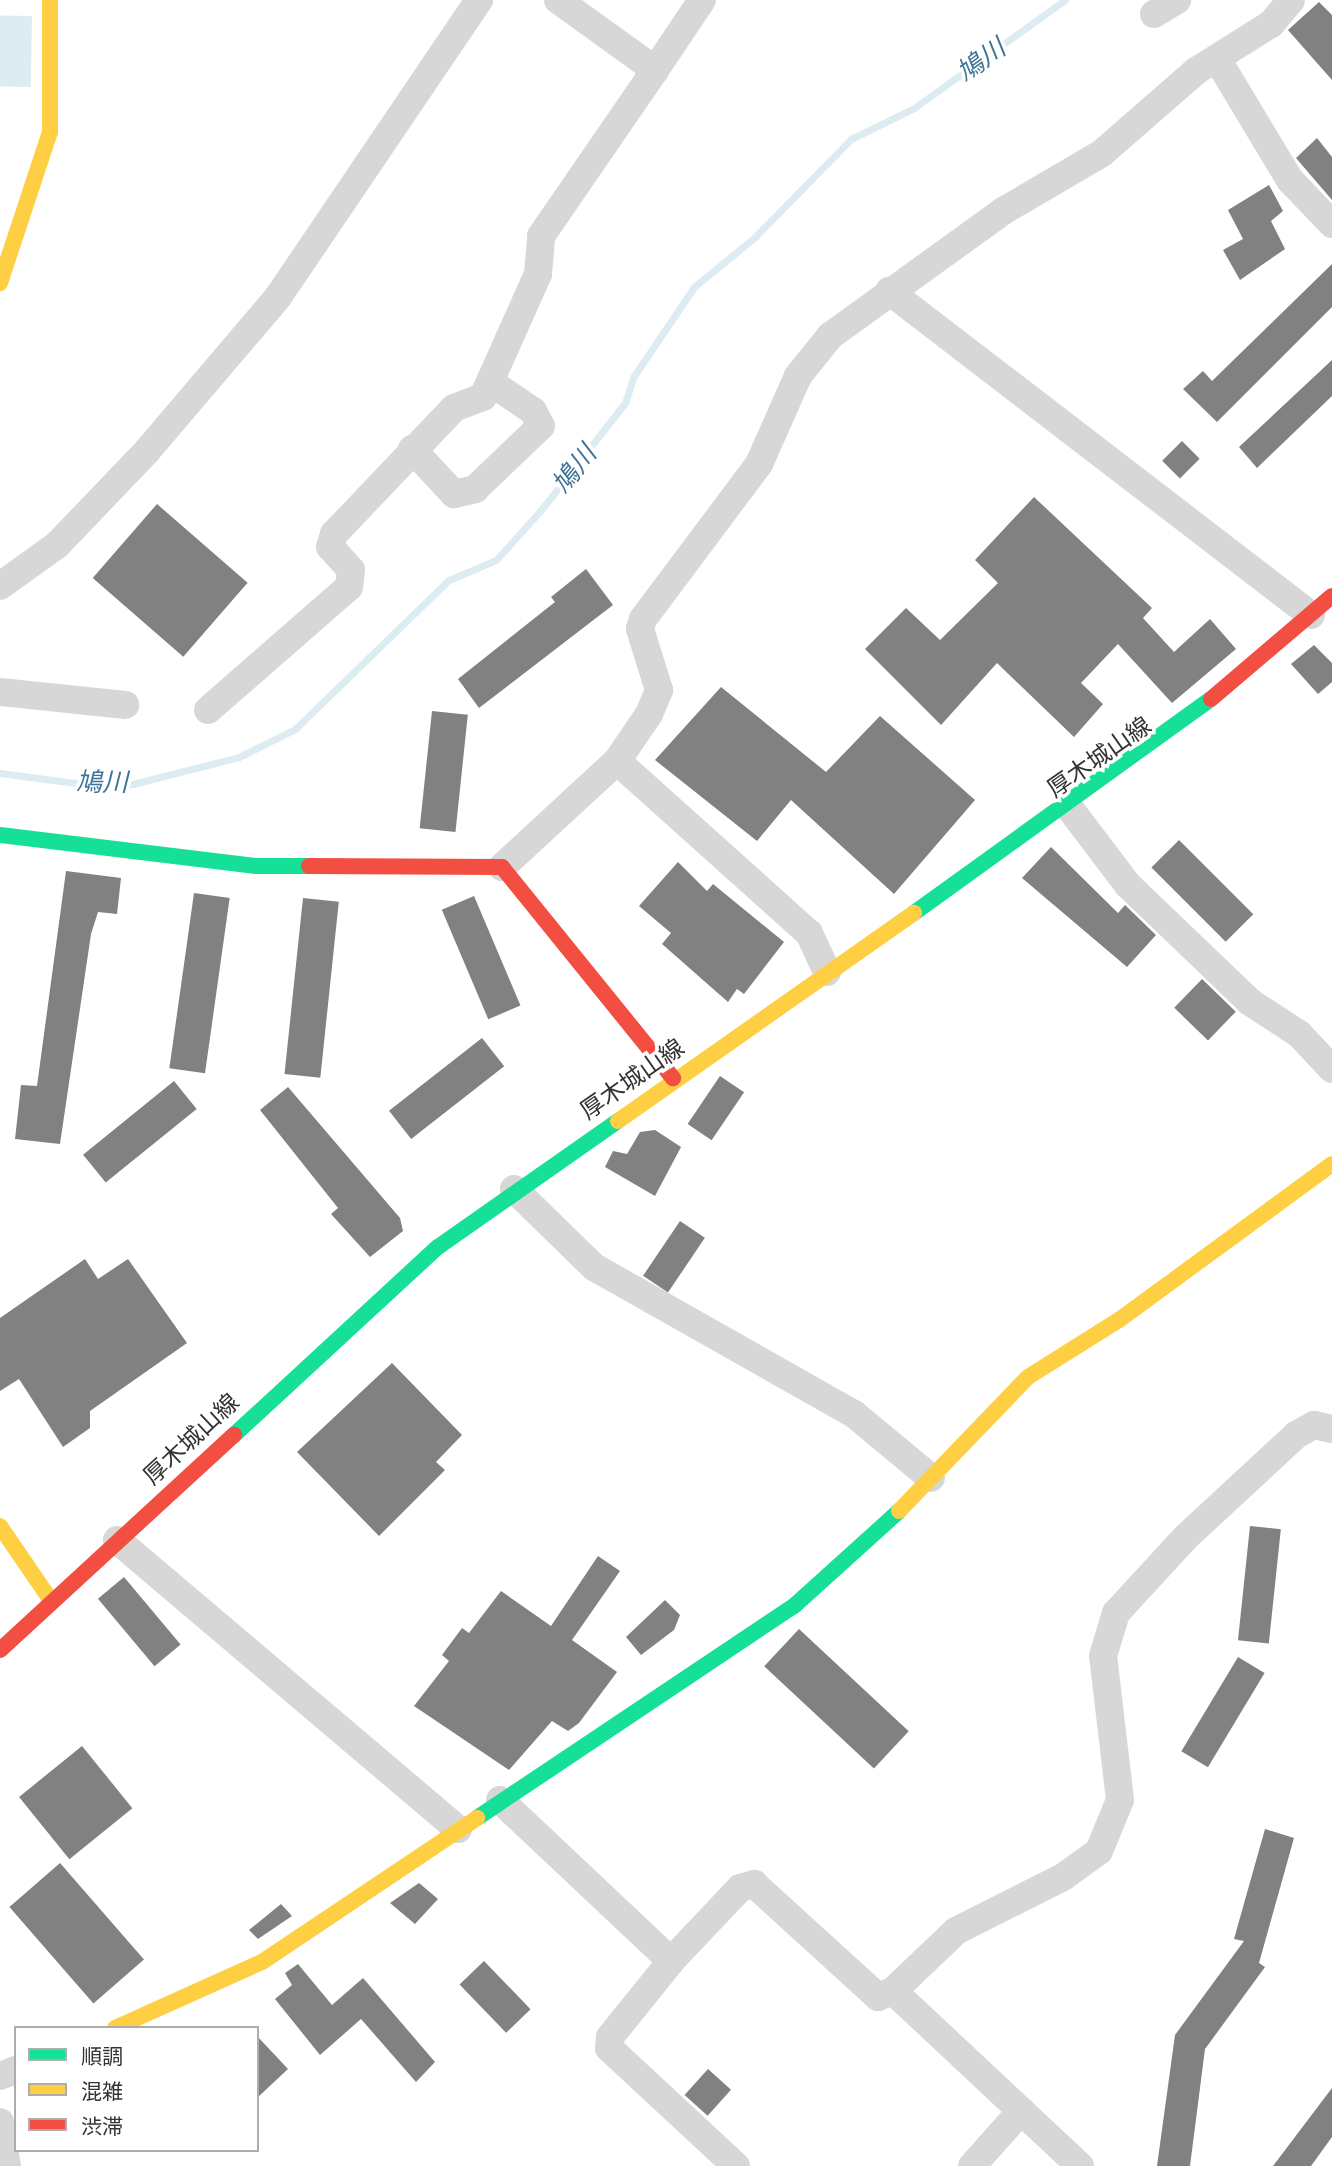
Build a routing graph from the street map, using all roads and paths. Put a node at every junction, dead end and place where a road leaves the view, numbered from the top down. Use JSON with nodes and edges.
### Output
{"nodes":[{"id":1,"x":50,"y":0,"type":"edge"},
{"id":2,"x":479,"y":0,"type":"edge"},
{"id":3,"x":558,"y":0,"type":"edge"},
{"id":4,"x":702,"y":0,"type":"edge"},
{"id":5,"x":1291,"y":0,"type":"edge"},
{"id":6,"x":1219,"y":62,"type":"junction"},
{"id":7,"x":654,"y":70,"type":"junction"},
{"id":8,"x":1332,"y":224,"type":"edge"},
{"id":9,"x":0,"y":284,"type":"edge"},
{"id":10,"x":890,"y":290,"type":"junction"},
{"id":11,"x":490,"y":382,"type":"junction"},
{"id":12,"x":412,"y":449,"type":"junction"},
{"id":13,"x":0,"y":586,"type":"edge"},
{"id":14,"x":1332,"y":596,"type":"edge"},
{"id":15,"x":1311,"y":615,"type":"junction"},
{"id":16,"x":0,"y":692,"type":"edge"},
{"id":17,"x":125,"y":705,"type":"dead end"},
{"id":18,"x":208,"y":710,"type":"dead end"},
{"id":19,"x":617,"y":761,"type":"junction"},
{"id":20,"x":1068,"y":806,"type":"junction"},
{"id":21,"x":0,"y":835,"type":"edge"},
{"id":22,"x":502,"y":867,"type":"junction"},
{"id":23,"x":827,"y":972,"type":"junction"},
{"id":24,"x":1332,"y":1069,"type":"edge"},
{"id":25,"x":673,"y":1078,"type":"junction"},
{"id":26,"x":1332,"y":1164,"type":"edge"},
{"id":27,"x":514,"y":1189,"type":"junction"},
{"id":28,"x":1332,"y":1429,"type":"edge"},
{"id":29,"x":931,"y":1478,"type":"junction"},
{"id":30,"x":0,"y":1526,"type":"edge"},
{"id":31,"x":117,"y":1540,"type":"junction"},
{"id":32,"x":52,"y":1602,"type":"junction"},
{"id":33,"x":0,"y":1650,"type":"edge"},
{"id":34,"x":500,"y":1800,"type":"junction"},
{"id":35,"x":458,"y":1829,"type":"junction"},
{"id":36,"x":671,"y":1961,"type":"junction"},
{"id":37,"x":893,"y":1991,"type":"junction"},
{"id":38,"x":119,"y":2026,"type":"edge"},
{"id":39,"x":1021,"y":2111,"type":"junction"},
{"id":40,"x":0,"y":2122,"type":"edge"},
{"id":41,"x":7,"y":2166,"type":"edge"},
{"id":42,"x":736,"y":2166,"type":"edge"},
{"id":43,"x":972,"y":2166,"type":"edge"},
{"id":44,"x":1080,"y":2166,"type":"edge"}],
"edges":[{"from":1,"to":9,"type":"street"},
{"from":2,"to":13,"type":"street"},
{"from":3,"to":7,"type":"street"},
{"from":4,"to":7,"type":"street"},
{"from":5,"to":6,"type":"street"},
{"from":6,"to":8,"type":"street"},
{"from":6,"to":10,"type":"street"},
{"from":7,"to":11,"type":"street"},
{"from":10,"to":15,"type":"street"},
{"from":10,"to":19,"type":"street"},
{"from":11,"to":12,"type":"street"},
{"from":11,"to":12,"type":"street"},
{"from":12,"to":18,"type":"street"},
{"from":14,"to":15,"type":"street","name":"厚木城山線"},
{"from":15,"to":20,"type":"street","name":"厚木城山線"},
{"from":16,"to":17,"type":"street"},
{"from":19,"to":22,"type":"street"},
{"from":19,"to":23,"type":"street"},
{"from":20,"to":23,"type":"street","name":"厚木城山線"},
{"from":20,"to":24,"type":"street"},
{"from":21,"to":22,"type":"street"},
{"from":22,"to":25,"type":"street"},
{"from":23,"to":25,"type":"street","name":"厚木城山線"},
{"from":25,"to":27,"type":"street","name":"厚木城山線"},
{"from":26,"to":29,"type":"street"},
{"from":27,"to":29,"type":"street"},
{"from":27,"to":31,"type":"street","name":"厚木城山線"},
{"from":28,"to":37,"type":"street"},
{"from":29,"to":34,"type":"street"},
{"from":30,"to":32,"type":"street"},
{"from":31,"to":32,"type":"street","name":"厚木城山線"},
{"from":31,"to":35,"type":"street"},
{"from":32,"to":33,"type":"street","name":"厚木城山線"},
{"from":34,"to":35,"type":"street"},
{"from":34,"to":36,"type":"street"},
{"from":35,"to":38,"type":"street"},
{"from":36,"to":37,"type":"street"},
{"from":36,"to":42,"type":"street"},
{"from":37,"to":39,"type":"street"},
{"from":39,"to":43,"type":"street"},
{"from":39,"to":44,"type":"street"},
{"from":40,"to":41,"type":"street"}]}
